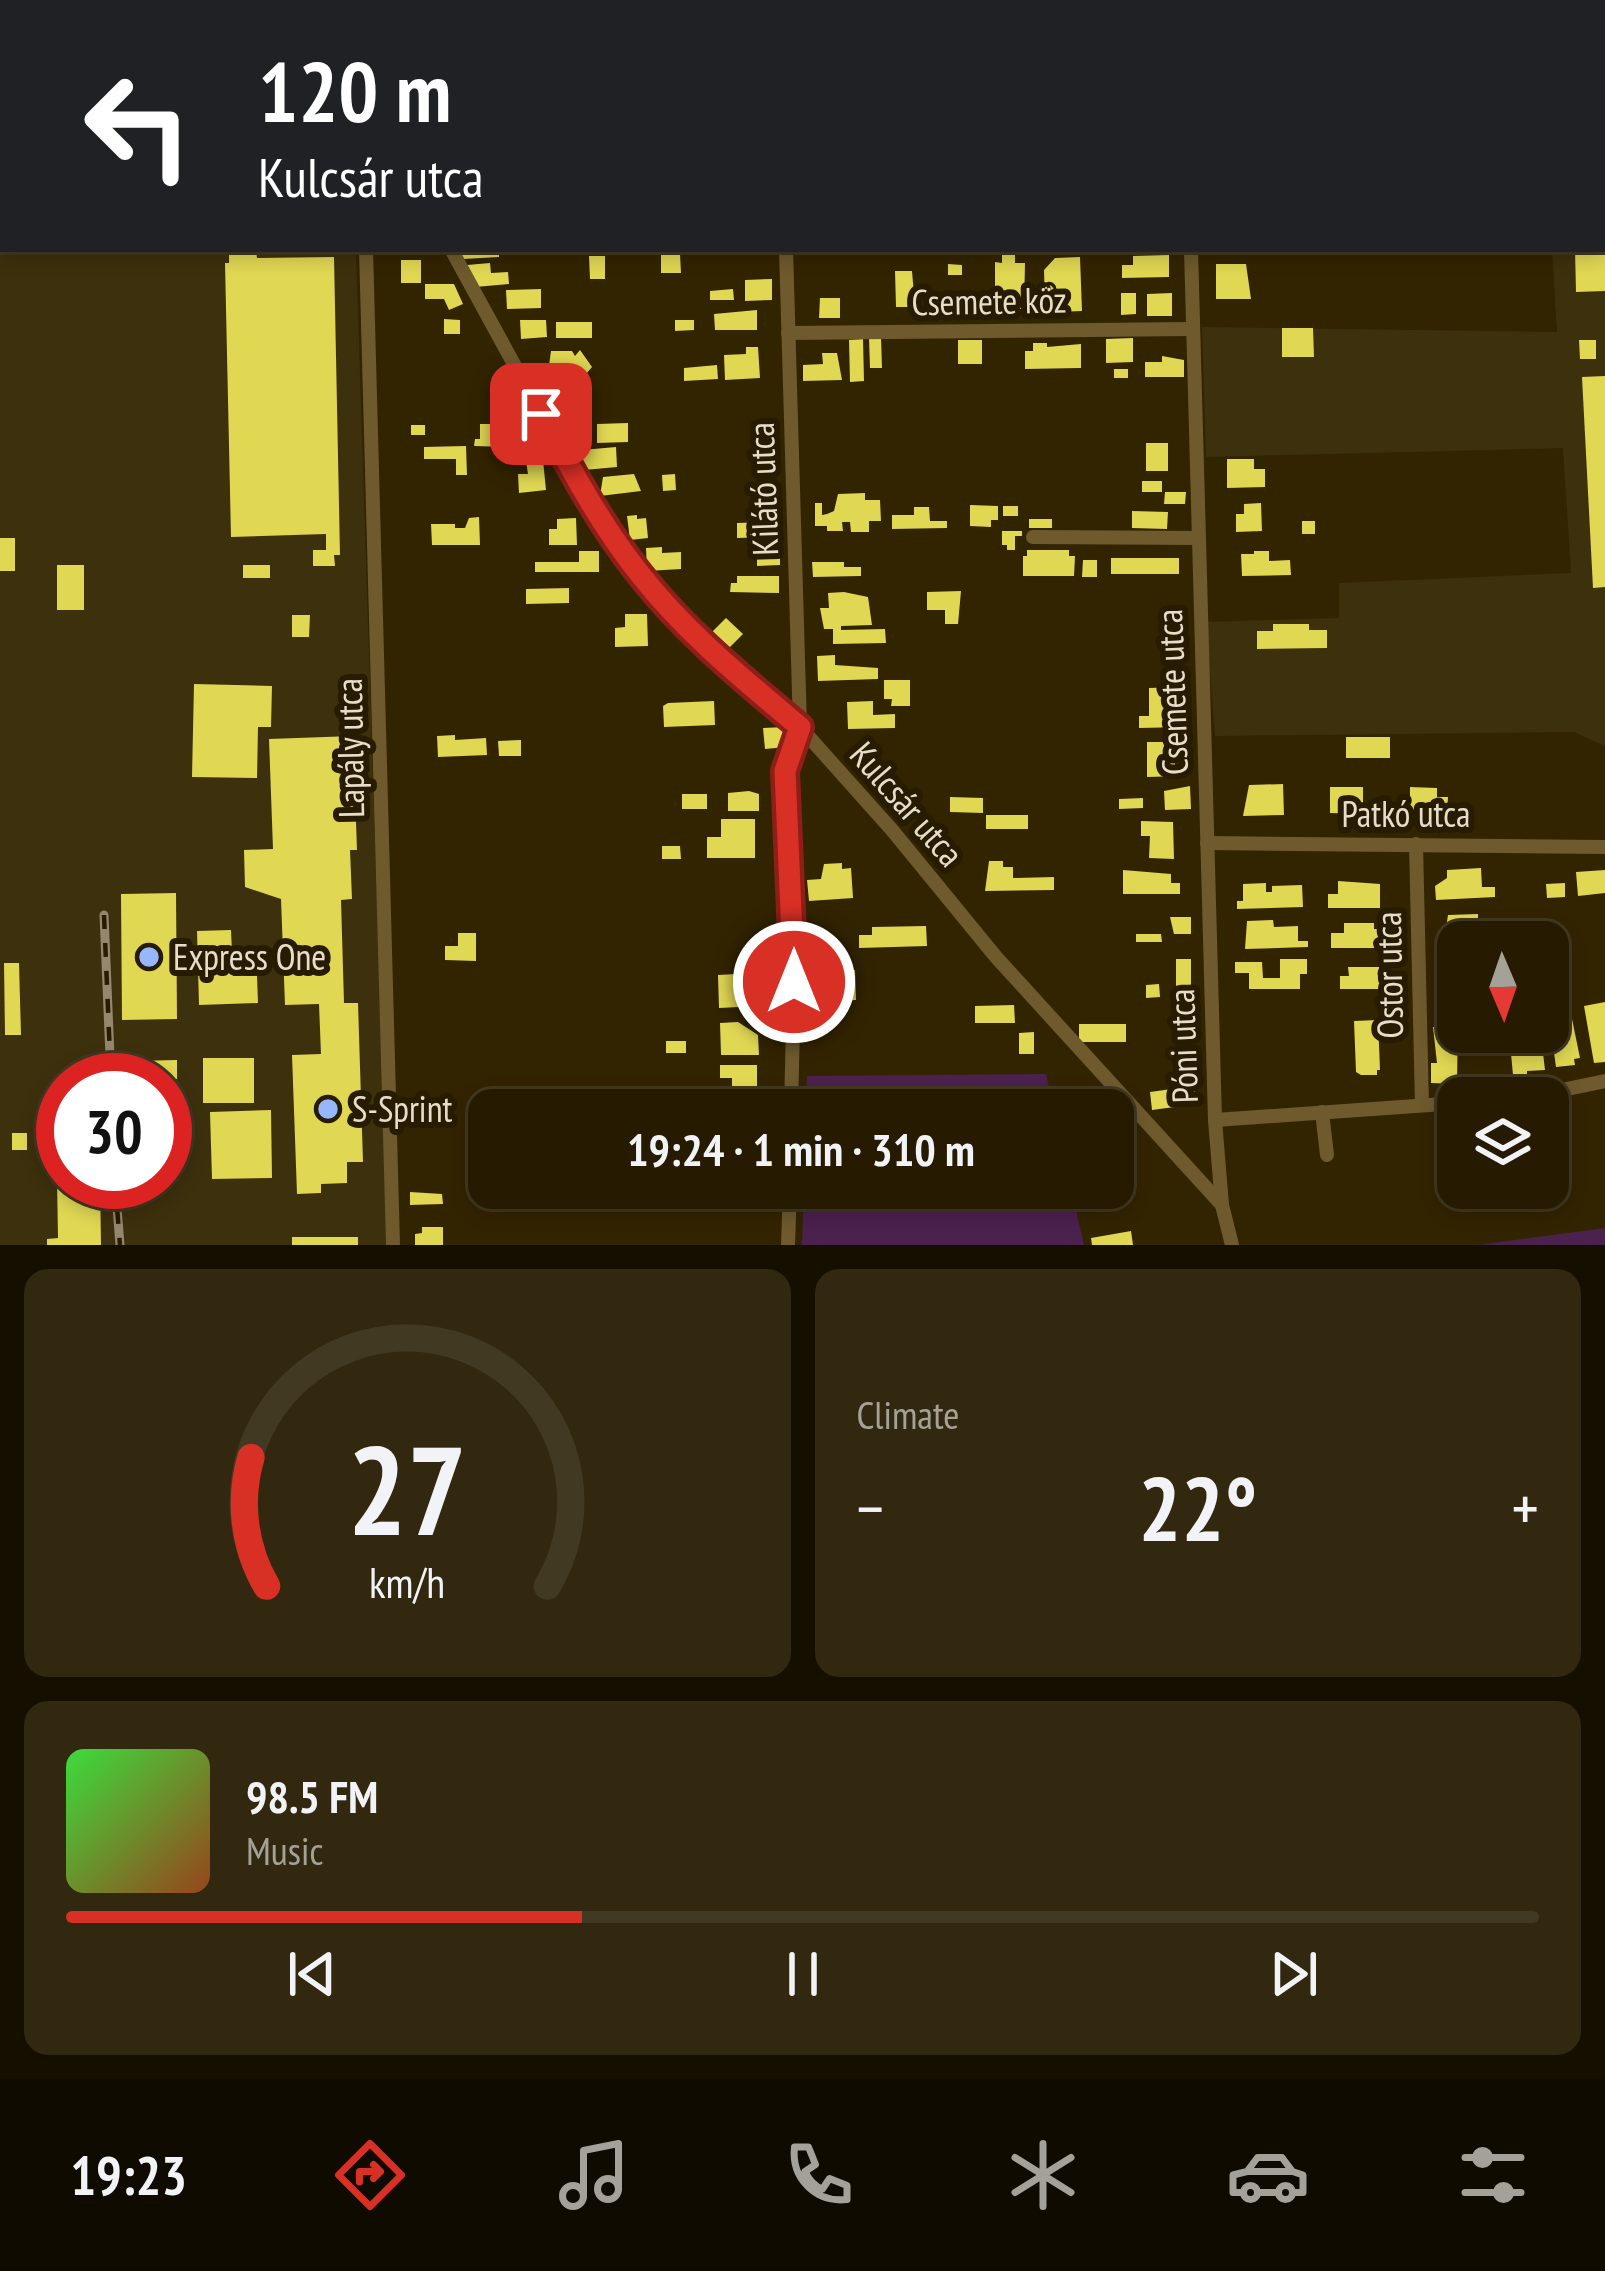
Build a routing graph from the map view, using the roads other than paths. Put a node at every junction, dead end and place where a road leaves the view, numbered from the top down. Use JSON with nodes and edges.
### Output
{"nodes":[{"id":1,"x":366,"y":252,"type":"edge"},
{"id":2,"x":453,"y":252,"type":"edge"},
{"id":3,"x":786,"y":252,"type":"edge"},
{"id":4,"x":1191,"y":252,"type":"edge"},
{"id":5,"x":1191,"y":329,"type":"junction"},
{"id":6,"x":788,"y":333,"type":"junction"},
{"id":7,"x":1034,"y":537,"type":"dead end"},
{"id":8,"x":1196,"y":538,"type":"junction"},
{"id":9,"x":800,"y":727,"type":"junction"},
{"id":10,"x":1207,"y":843,"type":"junction"},
{"id":11,"x":1416,"y":844,"type":"junction"},
{"id":12,"x":1605,"y":847,"type":"edge"},
{"id":13,"x":1605,"y":1081,"type":"edge"},
{"id":14,"x":791,"y":1089,"type":"edge"},
{"id":15,"x":1569,"y":1089,"type":"edge"},
{"id":16,"x":1437,"y":1104,"type":"edge"},
{"id":17,"x":1422,"y":1105,"type":"junction"},
{"id":18,"x":1322,"y":1112,"type":"junction"},
{"id":19,"x":1215,"y":1120,"type":"junction"},
{"id":20,"x":1327,"y":1155,"type":"dead end"},
{"id":21,"x":1222,"y":1205,"type":"junction"},
{"id":22,"x":789,"y":1209,"type":"edge"},
{"id":23,"x":393,"y":1245,"type":"edge"},
{"id":24,"x":788,"y":1245,"type":"edge"},
{"id":25,"x":1232,"y":1245,"type":"edge"}],
"edges":[{"from":1,"to":23,"type":"street","name":"Lapály utca"},
{"from":2,"to":9,"type":"street","name":"Kulcsár utca"},
{"from":3,"to":6,"type":"street","name":"Kilátó utca"},
{"from":4,"to":5,"type":"street","name":"Csemete utca"},
{"from":5,"to":6,"type":"street","name":"Csemete köz"},
{"from":5,"to":8,"type":"street","name":"Csemete utca"},
{"from":6,"to":9,"type":"street","name":"Kilátó utca"},
{"from":7,"to":8,"type":"street"},
{"from":8,"to":10,"type":"street","name":"Csemete utca"},
{"from":9,"to":14,"type":"street","name":"Kilátó utca"},
{"from":9,"to":21,"type":"street","name":"Kulcsár utca"},
{"from":10,"to":11,"type":"street","name":"Patkó utca"},
{"from":10,"to":19,"type":"street","name":"Póni utca"},
{"from":11,"to":12,"type":"street","name":"Patkó utca"},
{"from":11,"to":17,"type":"street","name":"Ostor utca"},
{"from":13,"to":15,"type":"street"},
{"from":16,"to":17,"type":"street"},
{"from":17,"to":18,"type":"street"},
{"from":18,"to":19,"type":"street"},
{"from":18,"to":20,"type":"street"},
{"from":19,"to":21,"type":"street","name":"Póni utca"},
{"from":21,"to":25,"type":"street","name":"Póni utca"},
{"from":22,"to":24,"type":"street"}]}
